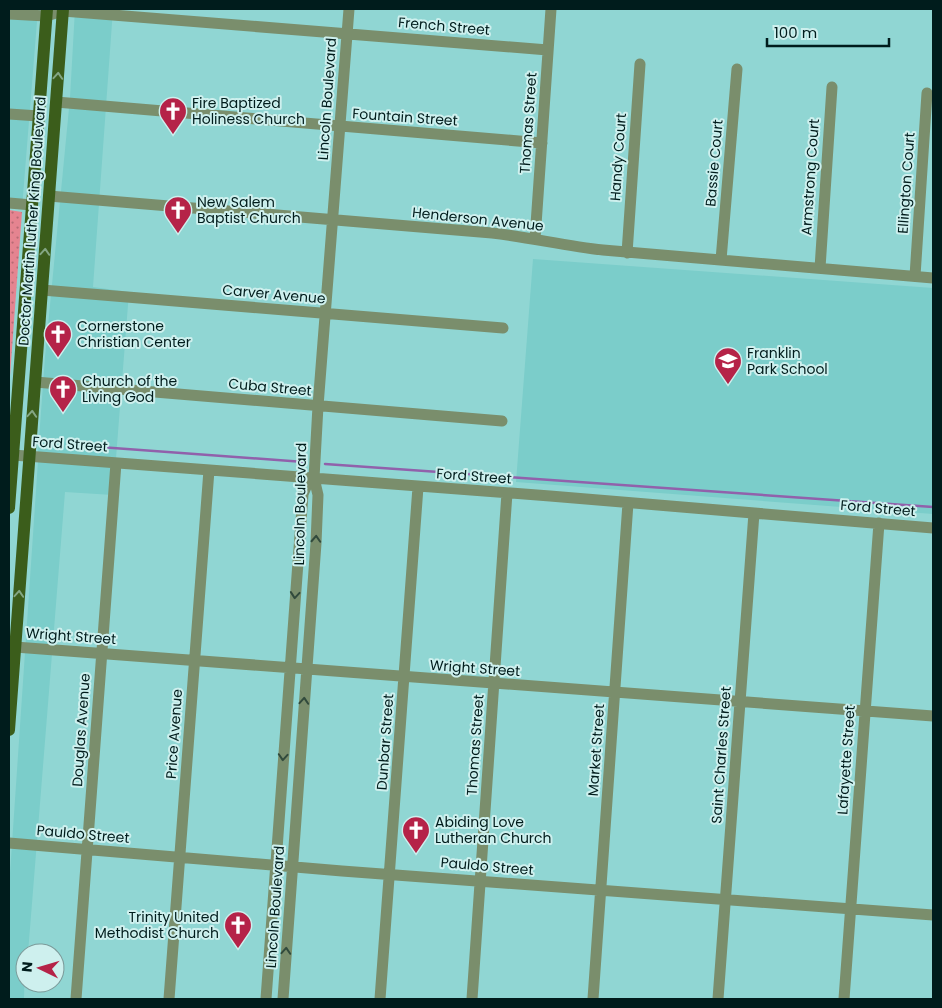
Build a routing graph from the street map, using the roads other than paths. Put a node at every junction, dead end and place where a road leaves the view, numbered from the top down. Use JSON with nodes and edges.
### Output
{"nodes":[{"id":1,"x":349,"y":9,"type":"edge"},
{"id":2,"x":551,"y":9,"type":"edge"},
{"id":3,"x":63,"y":10,"type":"edge"},
{"id":4,"x":47,"y":12,"type":"edge"},
{"id":5,"x":9,"y":14,"type":"edge"},
{"id":6,"x":347,"y":34,"type":"junction"},
{"id":7,"x":548,"y":50,"type":"junction"},
{"id":8,"x":640,"y":64,"type":"dead end"},
{"id":9,"x":736,"y":69,"type":"dead end"},
{"id":10,"x":832,"y":88,"type":"dead end"},
{"id":11,"x":927,"y":93,"type":"dead end"},
{"id":12,"x":56,"y":102,"type":"junction"},
{"id":13,"x":9,"y":114,"type":"edge"},
{"id":14,"x":39,"y":116,"type":"junction"},
{"id":15,"x":340,"y":127,"type":"junction"},
{"id":16,"x":542,"y":143,"type":"junction"},
{"id":17,"x":49,"y":196,"type":"junction"},
{"id":18,"x":9,"y":203,"type":"edge"},
{"id":19,"x":32,"y":205,"type":"junction"},
{"id":20,"x":334,"y":220,"type":"junction"},
{"id":21,"x":47,"y":223,"type":"junction"},
{"id":22,"x":535,"y":239,"type":"junction"},
{"id":23,"x":627,"y":253,"type":"junction"},
{"id":24,"x":721,"y":260,"type":"junction"},
{"id":25,"x":820,"y":268,"type":"junction"},
{"id":26,"x":915,"y":276,"type":"junction"},
{"id":27,"x":933,"y":278,"type":"edge"},
{"id":28,"x":42,"y":290,"type":"junction"},
{"id":29,"x":326,"y":313,"type":"junction"},
{"id":30,"x":503,"y":328,"type":"dead end"},
{"id":31,"x":35,"y":382,"type":"junction"},
{"id":32,"x":318,"y":406,"type":"junction"},
{"id":33,"x":502,"y":421,"type":"dead end"},
{"id":34,"x":13,"y":455,"type":"junction"},
{"id":35,"x":29,"y":456,"type":"junction"},
{"id":36,"x":116,"y":462,"type":"junction"},
{"id":37,"x":209,"y":470,"type":"junction"},
{"id":38,"x":10,"y":473,"type":"edge"},
{"id":39,"x":28,"y":475,"type":"junction"},
{"id":40,"x":312,"y":478,"type":"junction"},
{"id":41,"x":418,"y":487,"type":"junction"},
{"id":42,"x":507,"y":493,"type":"junction"},
{"id":43,"x":628,"y":503,"type":"junction"},
{"id":44,"x":9,"y":508,"type":"edge"},
{"id":45,"x":754,"y":513,"type":"junction"},
{"id":46,"x":878,"y":523,"type":"junction"},
{"id":47,"x":933,"y":528,"type":"edge"},
{"id":48,"x":12,"y":645,"type":"edge"},
{"id":49,"x":102,"y":654,"type":"junction"},
{"id":50,"x":195,"y":661,"type":"junction"},
{"id":51,"x":290,"y":668,"type":"junction"},
{"id":52,"x":307,"y":670,"type":"junction"},
{"id":53,"x":404,"y":677,"type":"junction"},
{"id":54,"x":494,"y":684,"type":"junction"},
{"id":55,"x":615,"y":693,"type":"junction"},
{"id":56,"x":740,"y":702,"type":"junction"},
{"id":57,"x":865,"y":711,"type":"junction"},
{"id":58,"x":933,"y":716,"type":"edge"},
{"id":59,"x":9,"y":730,"type":"edge"},
{"id":60,"x":9,"y":843,"type":"edge"},
{"id":61,"x":87,"y":850,"type":"junction"},
{"id":62,"x":180,"y":856,"type":"junction"},
{"id":63,"x":276,"y":864,"type":"junction"},
{"id":64,"x":292,"y":866,"type":"junction"},
{"id":65,"x":389,"y":874,"type":"junction"},
{"id":66,"x":481,"y":881,"type":"junction"},
{"id":67,"x":602,"y":890,"type":"junction"},
{"id":68,"x":725,"y":900,"type":"junction"},
{"id":69,"x":850,"y":909,"type":"junction"},
{"id":70,"x":933,"y":915,"type":"edge"},
{"id":71,"x":76,"y":999,"type":"edge"},
{"id":72,"x":168,"y":999,"type":"edge"},
{"id":73,"x":266,"y":999,"type":"edge"},
{"id":74,"x":283,"y":999,"type":"edge"},
{"id":75,"x":380,"y":999,"type":"edge"},
{"id":76,"x":472,"y":999,"type":"edge"},
{"id":77,"x":593,"y":999,"type":"edge"},
{"id":78,"x":718,"y":999,"type":"edge"},
{"id":79,"x":844,"y":999,"type":"edge"}],
"edges":[{"from":1,"to":6,"type":"street","name":"Lincoln Boulevard"},
{"from":2,"to":7,"type":"street","name":"Thomas Street"},
{"from":3,"to":4,"type":"street","name":"French Street"},
{"from":3,"to":6,"type":"street","name":"French Street"},
{"from":12,"to":3,"type":"main road","name":"Doctor Martin Luther King Boulevard","one_way":true},
{"from":4,"to":5,"type":"street","name":"French Street"},
{"from":4,"to":14,"type":"main road","name":"Doctor Martin Luther King Boulevard"},
{"from":6,"to":7,"type":"street","name":"French Street"},
{"from":6,"to":15,"type":"street","name":"Lincoln Boulevard"},
{"from":7,"to":16,"type":"street","name":"Thomas Street"},
{"from":8,"to":23,"type":"street","name":"Handy Court"},
{"from":9,"to":24,"type":"street","name":"Bassie Court"},
{"from":10,"to":25,"type":"street","name":"Armstrong Court"},
{"from":11,"to":26,"type":"street","name":"Ellington Court"},
{"from":12,"to":15,"type":"street","name":"Fountain Street"},
{"from":12,"to":17,"type":"main road","name":"Doctor Martin Luther King Boulevard"},
{"from":13,"to":14,"type":"street"},
{"from":14,"to":19,"type":"main road","name":"Doctor Martin Luther King Boulevard"},
{"from":15,"to":16,"type":"street","name":"Fountain Street"},
{"from":15,"to":20,"type":"street","name":"Lincoln Boulevard"},
{"from":16,"to":22,"type":"street","name":"Thomas Street"},
{"from":17,"to":20,"type":"street","name":"Henderson Avenue"},
{"from":17,"to":21,"type":"main road","name":"Doctor Martin Luther King Boulevard"},
{"from":18,"to":19,"type":"street"},
{"from":19,"to":21,"type":"main road"},
{"from":19,"to":34,"type":"main road","name":"Doctor Martin Luther King Boulevard"},
{"from":20,"to":22,"type":"street","name":"Henderson Avenue"},
{"from":20,"to":29,"type":"street","name":"Lincoln Boulevard"},
{"from":28,"to":21,"type":"main road","name":"Doctor Martin Luther King Boulevard","one_way":true},
{"from":22,"to":23,"type":"street","name":"Henderson Avenue"},
{"from":23,"to":24,"type":"street","name":"Henderson Avenue"},
{"from":24,"to":25,"type":"street","name":"Henderson Avenue"},
{"from":25,"to":26,"type":"street","name":"Henderson Avenue"},
{"from":26,"to":27,"type":"street","name":"Henderson Avenue"},
{"from":28,"to":29,"type":"street","name":"Carver Avenue"},
{"from":28,"to":31,"type":"main road","name":"Doctor Martin Luther King Boulevard"},
{"from":29,"to":30,"type":"street","name":"Carver Avenue"},
{"from":29,"to":32,"type":"street","name":"Lincoln Boulevard"},
{"from":31,"to":32,"type":"street","name":"Cuba Street"},
{"from":35,"to":31,"type":"main road","name":"Doctor Martin Luther King Boulevard","one_way":true},
{"from":32,"to":33,"type":"street","name":"Cuba Street"},
{"from":32,"to":40,"type":"street","name":"Lincoln Boulevard"},
{"from":34,"to":35,"type":"street","name":"Ford Street"},
{"from":34,"to":38,"type":"main road","name":"Doctor Martin Luther King Boulevard"},
{"from":35,"to":36,"type":"street","name":"Ford Street"},
{"from":35,"to":39,"type":"main road","name":"Doctor Martin Luther King Boulevard"},
{"from":36,"to":37,"type":"street","name":"Ford Street"},
{"from":36,"to":49,"type":"street","name":"Douglas Avenue"},
{"from":37,"to":40,"type":"street","name":"Ford Street"},
{"from":37,"to":50,"type":"street","name":"Price Avenue"},
{"from":38,"to":39,"type":"street"},
{"from":38,"to":44,"type":"main road","name":"Doctor Martin Luther King Boulevard"},
{"from":48,"to":39,"type":"main road","name":"Doctor Martin Luther King Boulevard","one_way":true},
{"from":40,"to":41,"type":"street","name":"Ford Street"},
{"from":40,"to":51,"type":"street","name":"Lincoln Boulevard","one_way":true},
{"from":52,"to":40,"type":"street","name":"Lincoln Boulevard","one_way":true},
{"from":41,"to":42,"type":"street","name":"Ford Street"},
{"from":41,"to":53,"type":"street","name":"Dunbar Street"},
{"from":42,"to":43,"type":"street","name":"Ford Street"},
{"from":42,"to":54,"type":"street","name":"Thomas Street"},
{"from":43,"to":45,"type":"street","name":"Ford Street"},
{"from":43,"to":55,"type":"street","name":"Market Street"},
{"from":45,"to":46,"type":"street","name":"Ford Street"},
{"from":45,"to":56,"type":"street","name":"Saint Charles Street"},
{"from":46,"to":47,"type":"street","name":"Ford Street"},
{"from":46,"to":57,"type":"street","name":"Lafayette Street"},
{"from":48,"to":49,"type":"street","name":"Wright Street"},
{"from":48,"to":59,"type":"main road","name":"Doctor Martin Luther King Boulevard"},
{"from":49,"to":50,"type":"street","name":"Wright Street"},
{"from":49,"to":61,"type":"street","name":"Douglas Avenue"},
{"from":50,"to":51,"type":"street","name":"Wright Street"},
{"from":50,"to":62,"type":"street","name":"Price Avenue"},
{"from":51,"to":52,"type":"street","name":"Wright Street"},
{"from":51,"to":63,"type":"street","name":"Lincoln Boulevard","one_way":true},
{"from":52,"to":53,"type":"street","name":"Wright Street"},
{"from":64,"to":52,"type":"street","name":"Lincoln Boulevard","one_way":true},
{"from":53,"to":54,"type":"street","name":"Wright Street"},
{"from":53,"to":65,"type":"street","name":"Dunbar Street"},
{"from":54,"to":55,"type":"street","name":"Wright Street"},
{"from":54,"to":66,"type":"street","name":"Thomas Street"},
{"from":55,"to":56,"type":"street","name":"Wright Street"},
{"from":55,"to":67,"type":"street","name":"Market Street"},
{"from":56,"to":57,"type":"street","name":"Wright Street"},
{"from":56,"to":68,"type":"street","name":"Saint Charles Street"},
{"from":57,"to":58,"type":"street","name":"Wright Street"},
{"from":57,"to":69,"type":"street","name":"Lafayette Street"},
{"from":60,"to":61,"type":"street","name":"Pauldo Street"},
{"from":61,"to":62,"type":"street","name":"Pauldo Street"},
{"from":61,"to":71,"type":"street","name":"Douglas Avenue"},
{"from":62,"to":63,"type":"street","name":"Pauldo Street"},
{"from":62,"to":72,"type":"street","name":"Price Avenue"},
{"from":63,"to":64,"type":"street","name":"Pauldo Street"},
{"from":63,"to":73,"type":"street","name":"Lincoln Boulevard"},
{"from":64,"to":65,"type":"street","name":"Pauldo Street"},
{"from":74,"to":64,"type":"street","name":"Lincoln Boulevard","one_way":true},
{"from":65,"to":66,"type":"street","name":"Pauldo Street"},
{"from":65,"to":75,"type":"street","name":"Dunbar Street"},
{"from":66,"to":67,"type":"street","name":"Pauldo Street"},
{"from":66,"to":76,"type":"street","name":"Thomas Street"},
{"from":67,"to":68,"type":"street","name":"Pauldo Street"},
{"from":67,"to":77,"type":"street","name":"Market Street"},
{"from":68,"to":69,"type":"street","name":"Pauldo Street"},
{"from":68,"to":78,"type":"street","name":"Saint Charles Street"},
{"from":69,"to":70,"type":"street","name":"Pauldo Street"},
{"from":69,"to":79,"type":"street","name":"Lafayette Street"}]}
